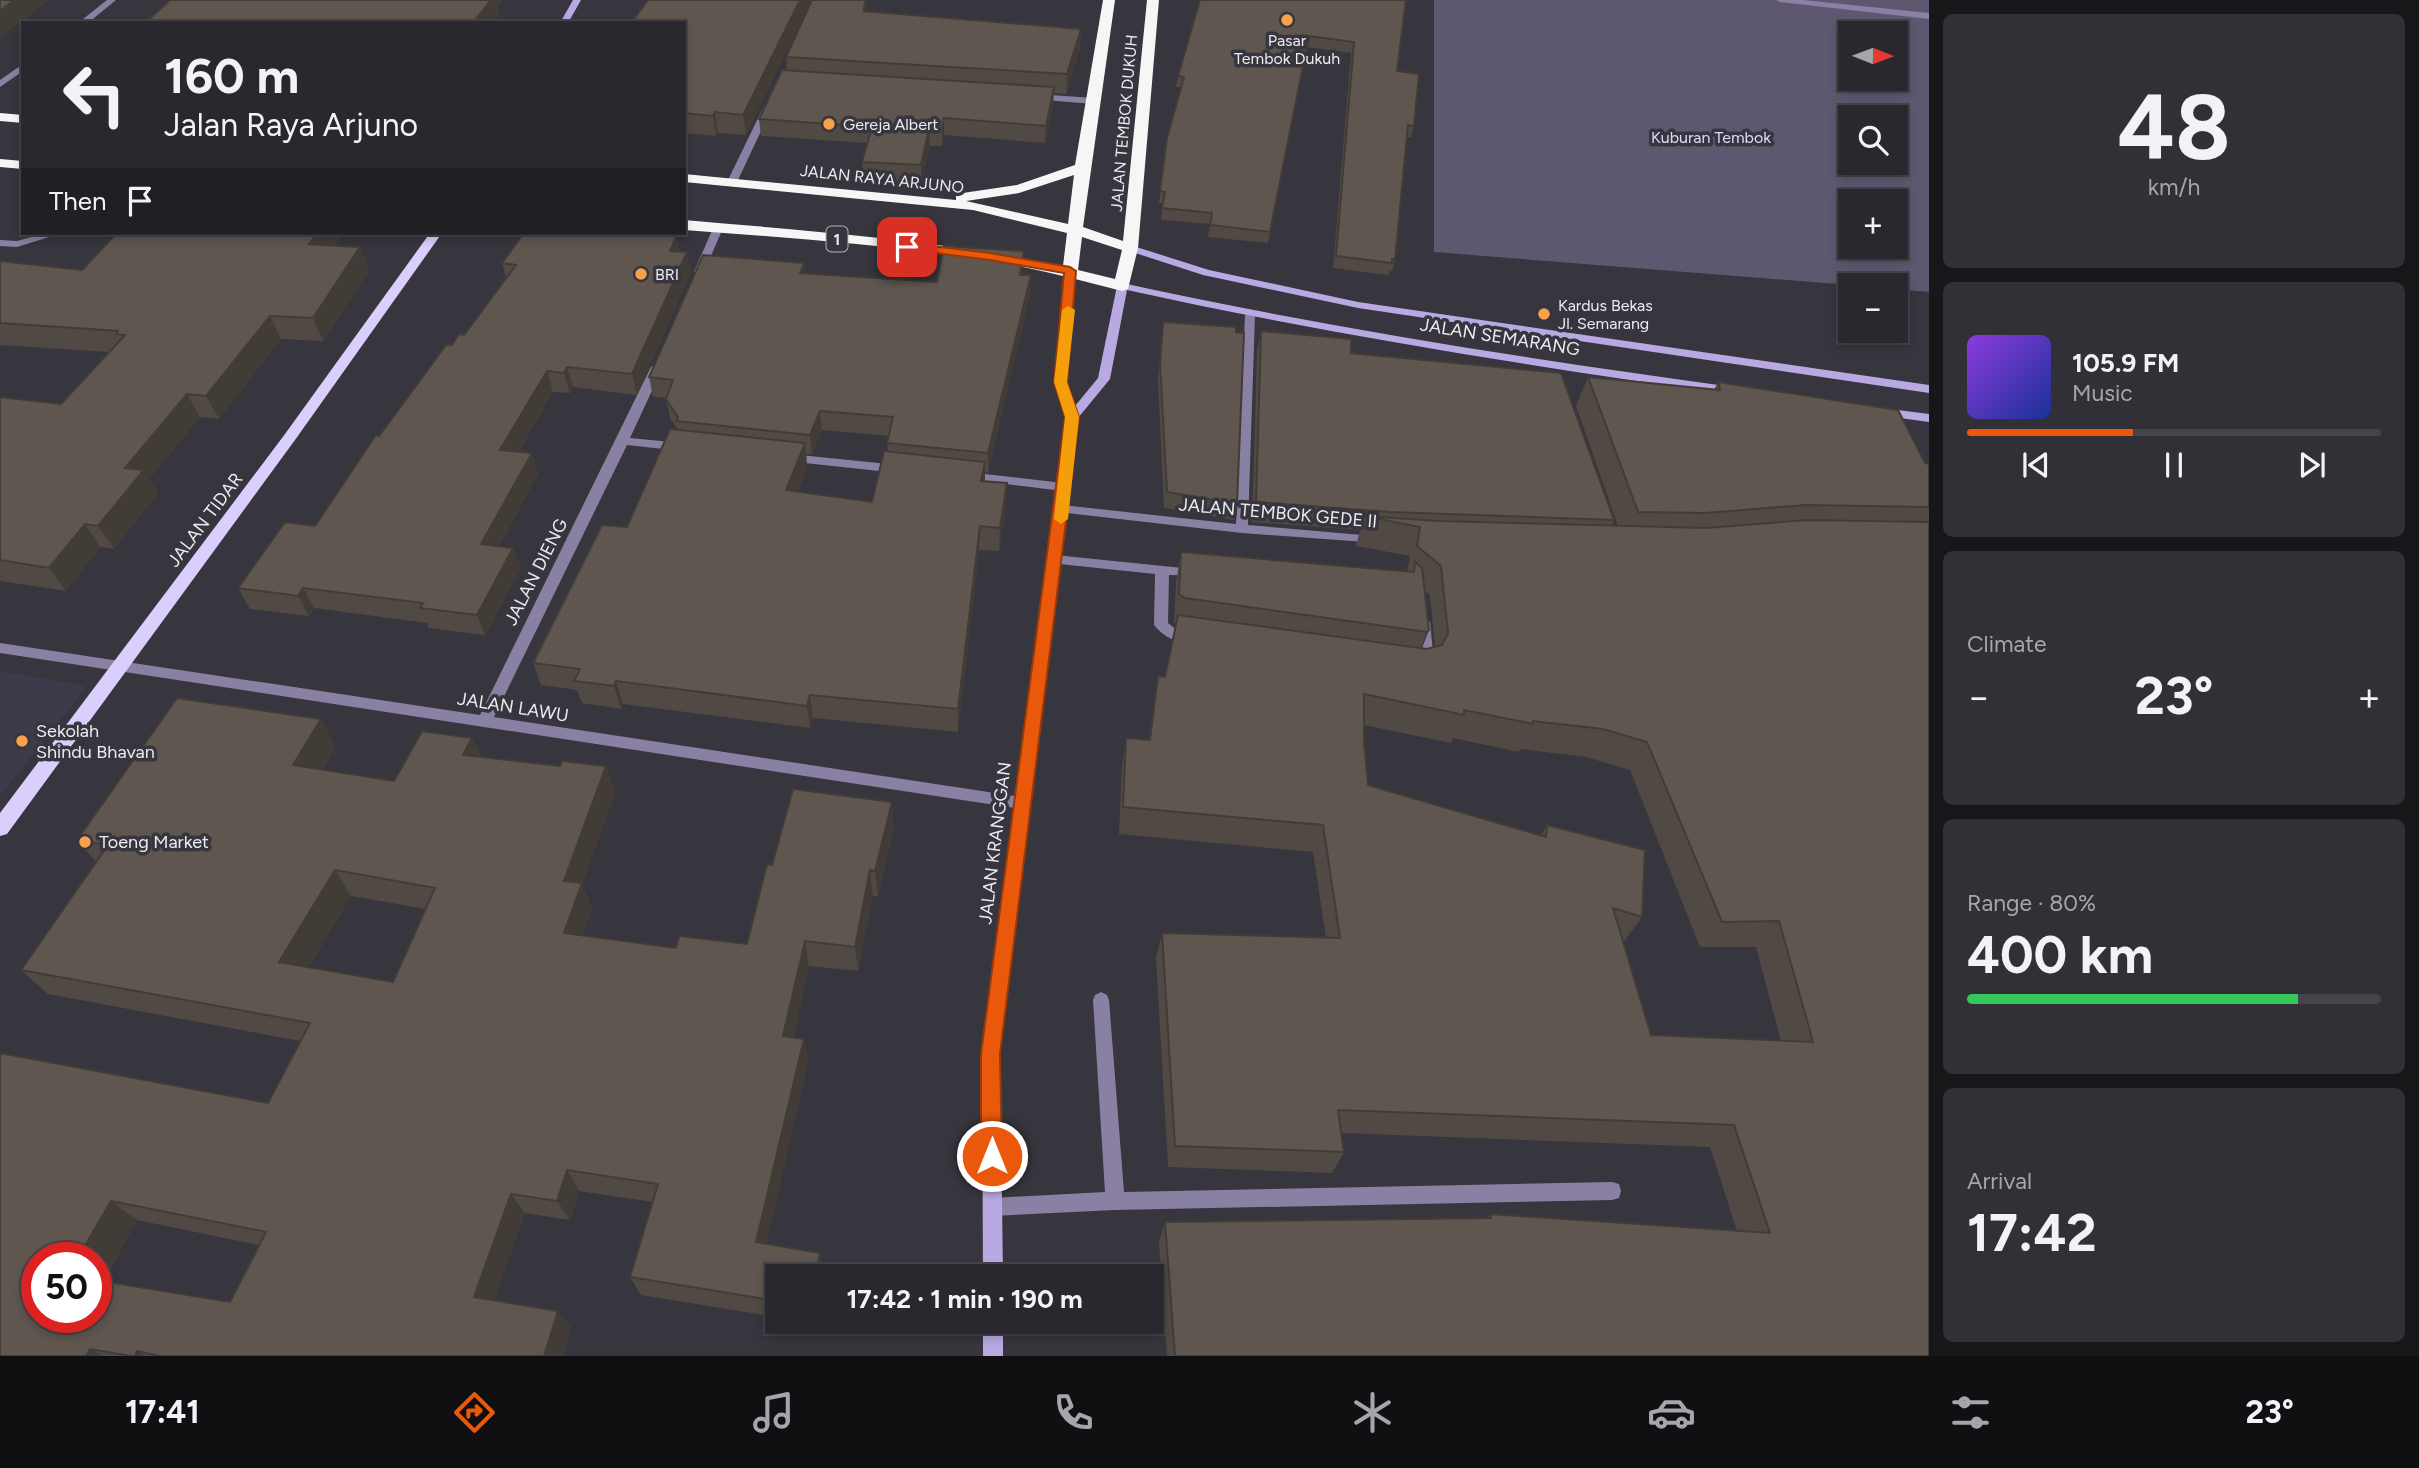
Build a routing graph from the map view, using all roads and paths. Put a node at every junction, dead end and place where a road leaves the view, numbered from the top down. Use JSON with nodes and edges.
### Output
{"nodes":[{"id":1,"x":112,"y":0,"type":"edge"},
{"id":2,"x":577,"y":0,"type":"edge"},
{"id":3,"x":1109,"y":0,"type":"edge"},
{"id":4,"x":1153,"y":0,"type":"edge"},
{"id":5,"x":1780,"y":0,"type":"edge"},
{"id":6,"x":1929,"y":16,"type":"edge"},
{"id":7,"x":85,"y":21,"type":"edge"},
{"id":8,"x":565,"y":21,"type":"edge"},
{"id":9,"x":21,"y":69,"type":"edge"},
{"id":10,"x":0,"y":85,"type":"edge"},
{"id":11,"x":1029,"y":97,"type":"edge"},
{"id":12,"x":1093,"y":101,"type":"junction"},
{"id":13,"x":768,"y":106,"type":"edge"},
{"id":14,"x":0,"y":117,"type":"edge"},
{"id":15,"x":21,"y":119,"type":"edge"},
{"id":16,"x":0,"y":163,"type":"edge"},
{"id":17,"x":21,"y":164,"type":"edge"},
{"id":18,"x":1082,"y":167,"type":"junction"},
{"id":19,"x":686,"y":178,"type":"edge"},
{"id":20,"x":732,"y":182,"type":"junction"},
{"id":21,"x":934,"y":200,"type":"junction"},
{"id":22,"x":686,"y":225,"type":"edge"},
{"id":23,"x":718,"y":228,"type":"junction"},
{"id":24,"x":1075,"y":230,"type":"junction"},
{"id":25,"x":50,"y":235,"type":"edge"},
{"id":26,"x":435,"y":235,"type":"edge"},
{"id":27,"x":0,"y":243,"type":"edge"},
{"id":28,"x":1130,"y":248,"type":"junction"},
{"id":29,"x":1070,"y":271,"type":"junction"},
{"id":30,"x":694,"y":284,"type":"edge"},
{"id":31,"x":1122,"y":286,"type":"junction"},
{"id":32,"x":1250,"y":315,"type":"junction"},
{"id":33,"x":662,"y":356,"type":"edge"},
{"id":34,"x":1929,"y":388,"type":"edge"},
{"id":35,"x":1746,"y":393,"type":"edge"},
{"id":36,"x":1870,"y":410,"type":"edge"},
{"id":37,"x":1072,"y":417,"type":"junction"},
{"id":38,"x":1929,"y":418,"type":"edge"},
{"id":39,"x":625,"y":441,"type":"junction"},
{"id":40,"x":691,"y":447,"type":"edge"},
{"id":41,"x":783,"y":457,"type":"edge"},
{"id":42,"x":914,"y":471,"type":"edge"},
{"id":43,"x":954,"y":475,"type":"edge"},
{"id":44,"x":1063,"y":487,"type":"junction"},
{"id":45,"x":1062,"y":509,"type":"junction"},
{"id":46,"x":1242,"y":529,"type":"junction"},
{"id":47,"x":1391,"y":541,"type":"dead end"},
{"id":48,"x":1055,"y":560,"type":"junction"},
{"id":49,"x":1162,"y":572,"type":"junction"},
{"id":50,"x":1216,"y":574,"type":"edge"},
{"id":51,"x":1421,"y":608,"type":"edge"},
{"id":52,"x":1201,"y":639,"type":"edge"},
{"id":53,"x":0,"y":648,"type":"edge"},
{"id":54,"x":121,"y":666,"type":"junction"},
{"id":55,"x":1416,"y":670,"type":"edge"},
{"id":56,"x":484,"y":723,"type":"junction"},
{"id":57,"x":1021,"y":803,"type":"junction"},
{"id":58,"x":0,"y":828,"type":"edge"},
{"id":59,"x":1101,"y":1000,"type":"dead end"},
{"id":60,"x":1612,"y":1191,"type":"dead end"},
{"id":61,"x":1115,"y":1200,"type":"junction"},
{"id":62,"x":992,"y":1207,"type":"junction"},
{"id":63,"x":993,"y":1264,"type":"edge"},
{"id":64,"x":993,"y":1334,"type":"edge"},
{"id":65,"x":993,"y":1356,"type":"edge"}],
"edges":[{"from":1,"to":7,"type":"street"},
{"from":2,"to":8,"type":"street"},
{"from":3,"to":12,"type":"highway","name":"JALAN TEMBOK DUKUH"},
{"from":4,"to":28,"type":"highway","name":"JALAN TEMBOK DUKUH"},
{"from":5,"to":6,"type":"street"},
{"from":9,"to":10,"type":"street"},
{"from":11,"to":12,"type":"street"},
{"from":12,"to":18,"type":"highway","name":"JALAN TEMBOK DUKUH"},
{"from":13,"to":20,"type":"street"},
{"from":14,"to":15,"type":"highway"},
{"from":16,"to":17,"type":"highway"},
{"from":18,"to":21,"type":"highway"},
{"from":18,"to":24,"type":"highway","name":"JALAN TEMBOK DUKUH"},
{"from":19,"to":20,"type":"highway","name":"JALAN RAYA ARJUNO"},
{"from":20,"to":21,"type":"highway","name":"JALAN RAYA ARJUNO"},
{"from":21,"to":24,"type":"highway","name":"JALAN RAYA ARJUNO"},
{"from":22,"to":23,"type":"highway","number":"1"},
{"from":23,"to":29,"type":"highway","number":"1"},
{"from":23,"to":30,"type":"street"},
{"from":24,"to":28,"type":"highway","name":"JALAN SEMARANG"},
{"from":24,"to":29,"type":"highway","name":"JALAN TEMBOK DUKUH"},
{"from":25,"to":27,"type":"street"},
{"from":26,"to":54,"type":"main road","name":"JALAN TIDAR"},
{"from":28,"to":31,"type":"highway"},
{"from":28,"to":34,"type":"street","name":"JALAN SEMARANG"},
{"from":29,"to":31,"type":"highway","name":"JALAN SEMARANG","number":"1"},
{"from":29,"to":37,"type":"street","name":"JALAN KRANGGAN"},
{"from":31,"to":32,"type":"street","name":"JALAN SEMARANG"},
{"from":31,"to":37,"type":"street"},
{"from":32,"to":35,"type":"street","name":"JALAN SEMARANG"},
{"from":32,"to":46,"type":"street"},
{"from":33,"to":39,"type":"street","name":"JALAN DIENG"},
{"from":36,"to":38,"type":"street"},
{"from":37,"to":44,"type":"street","name":"JALAN KRANGGAN"},
{"from":39,"to":40,"type":"street"},
{"from":39,"to":56,"type":"street","name":"JALAN DIENG"},
{"from":41,"to":42,"type":"street"},
{"from":43,"to":44,"type":"street"},
{"from":44,"to":45,"type":"street","name":"JALAN KRANGGAN"},
{"from":45,"to":46,"type":"street","name":"JALAN TEMBOK GEDE II"},
{"from":45,"to":48,"type":"street","name":"JALAN KRANGGAN"},
{"from":46,"to":47,"type":"street","name":"JALAN TEMBOK GEDE II"},
{"from":48,"to":49,"type":"street"},
{"from":48,"to":57,"type":"street","name":"JALAN KRANGGAN"},
{"from":49,"to":50,"type":"street"},
{"from":49,"to":52,"type":"street"},
{"from":51,"to":55,"type":"street"},
{"from":53,"to":54,"type":"street","name":"JALAN LAWU"},
{"from":54,"to":56,"type":"street","name":"JALAN LAWU"},
{"from":54,"to":58,"type":"main road","name":"JALAN TIDAR"},
{"from":56,"to":57,"type":"street","name":"JALAN LAWU"},
{"from":57,"to":62,"type":"street","name":"JALAN KRANGGAN"},
{"from":59,"to":61,"type":"street"},
{"from":60,"to":61,"type":"street"},
{"from":61,"to":62,"type":"street"},
{"from":62,"to":63,"type":"street","name":"JALAN KRANGGAN"},
{"from":64,"to":65,"type":"street"}]}
